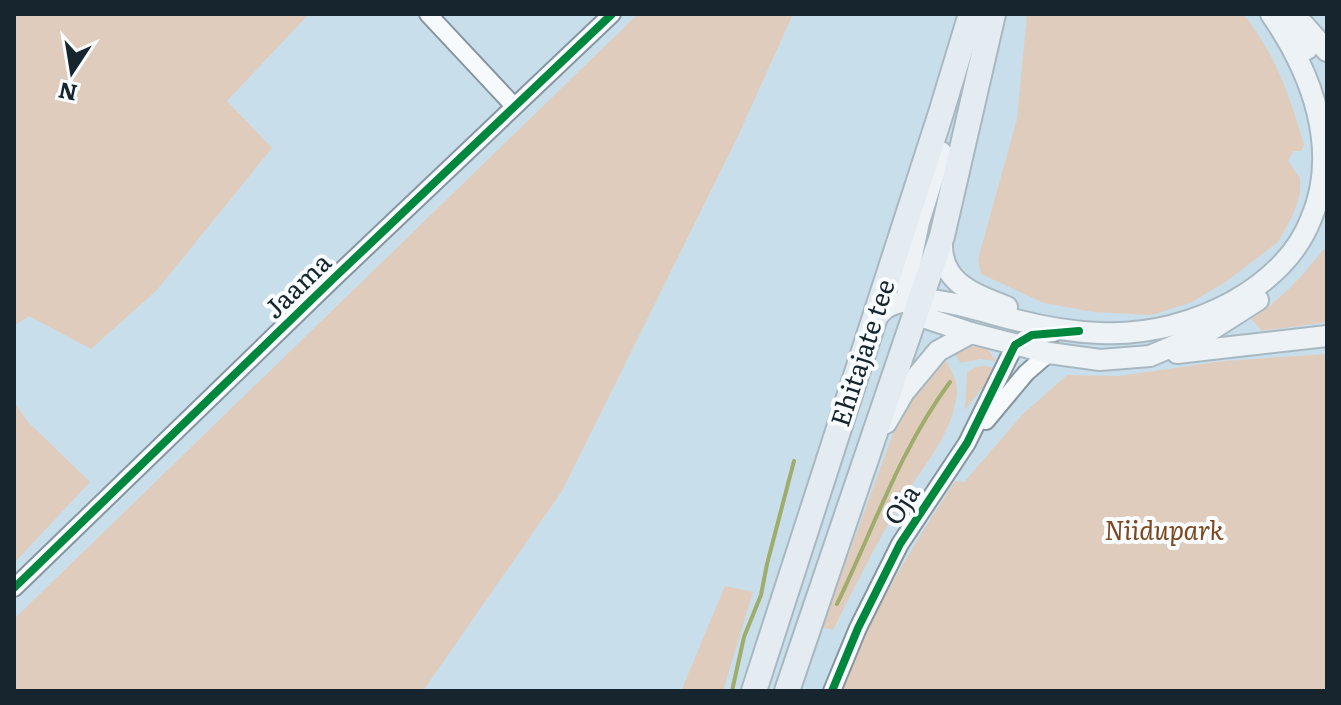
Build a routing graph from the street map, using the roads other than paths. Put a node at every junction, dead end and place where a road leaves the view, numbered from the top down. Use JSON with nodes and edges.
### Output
{"nodes":[{"id":1,"x":428,"y":14,"type":"edge"},
{"id":2,"x":612,"y":14,"type":"edge"},
{"id":3,"x":971,"y":14,"type":"edge"},
{"id":4,"x":993,"y":14,"type":"edge"},
{"id":5,"x":1271,"y":14,"type":"edge"},
{"id":6,"x":1292,"y":14,"type":"edge"},
{"id":7,"x":1327,"y":51,"type":"edge"},
{"id":8,"x":1327,"y":105,"type":"edge"},
{"id":9,"x":514,"y":106,"type":"junction"},
{"id":10,"x":941,"y":113,"type":"junction"},
{"id":11,"x":1324,"y":214,"type":"edge"},
{"id":12,"x":942,"y":236,"type":"junction"},
{"id":13,"x":916,"y":306,"type":"junction"},
{"id":14,"x":873,"y":321,"type":"junction"},
{"id":15,"x":1079,"y":331,"type":"junction"},
{"id":16,"x":971,"y":333,"type":"junction"},
{"id":17,"x":1327,"y":336,"type":"edge"},
{"id":18,"x":1015,"y":345,"type":"junction"},
{"id":19,"x":1049,"y":353,"type":"junction"},
{"id":20,"x":1150,"y":356,"type":"junction"},
{"id":21,"x":967,"y":443,"type":"junction"},
{"id":22,"x":14,"y":588,"type":"edge"},
{"id":23,"x":815,"y":604,"type":"junction"},
{"id":24,"x":754,"y":691,"type":"edge"},
{"id":25,"x":787,"y":691,"type":"edge"},
{"id":26,"x":832,"y":691,"type":"edge"}],
"edges":[{"from":1,"to":9,"type":"street"},
{"from":2,"to":9,"type":"street","name":"Jaama"},
{"from":3,"to":10,"type":"highway","name":"Ehitajate tee"},
{"from":4,"to":12,"type":"highway","name":"Ehitajate tee"},
{"from":5,"to":11,"type":"main road"},
{"from":6,"to":7,"type":"main road"},
{"from":6,"to":8,"type":"main road"},
{"from":9,"to":22,"type":"street","name":"Jaama"},
{"from":10,"to":13,"type":"main road"},
{"from":10,"to":14,"type":"highway","name":"Ehitajate tee"},
{"from":11,"to":15,"type":"main road"},
{"from":11,"to":20,"type":"main road"},
{"from":12,"to":13,"type":"highway","name":"Ehitajate tee"},
{"from":12,"to":15,"type":"main road"},
{"from":13,"to":14,"type":"main road"},
{"from":13,"to":15,"type":"main road"},
{"from":13,"to":16,"type":"main road"},
{"from":13,"to":23,"type":"highway","name":"Ehitajate tee"},
{"from":14,"to":24,"type":"highway","name":"Ehitajate tee"},
{"from":15,"to":18,"type":"street"},
{"from":16,"to":18,"type":"main road"},
{"from":16,"to":23,"type":"main road"},
{"from":17,"to":20,"type":"main road"},
{"from":18,"to":19,"type":"main road"},
{"from":18,"to":21,"type":"street","name":"Oja"},
{"from":19,"to":20,"type":"main road"},
{"from":19,"to":21,"type":"street","name":"Oja"},
{"from":21,"to":26,"type":"street","name":"Oja"},
{"from":23,"to":25,"type":"highway","name":"Ehitajate tee"}]}
